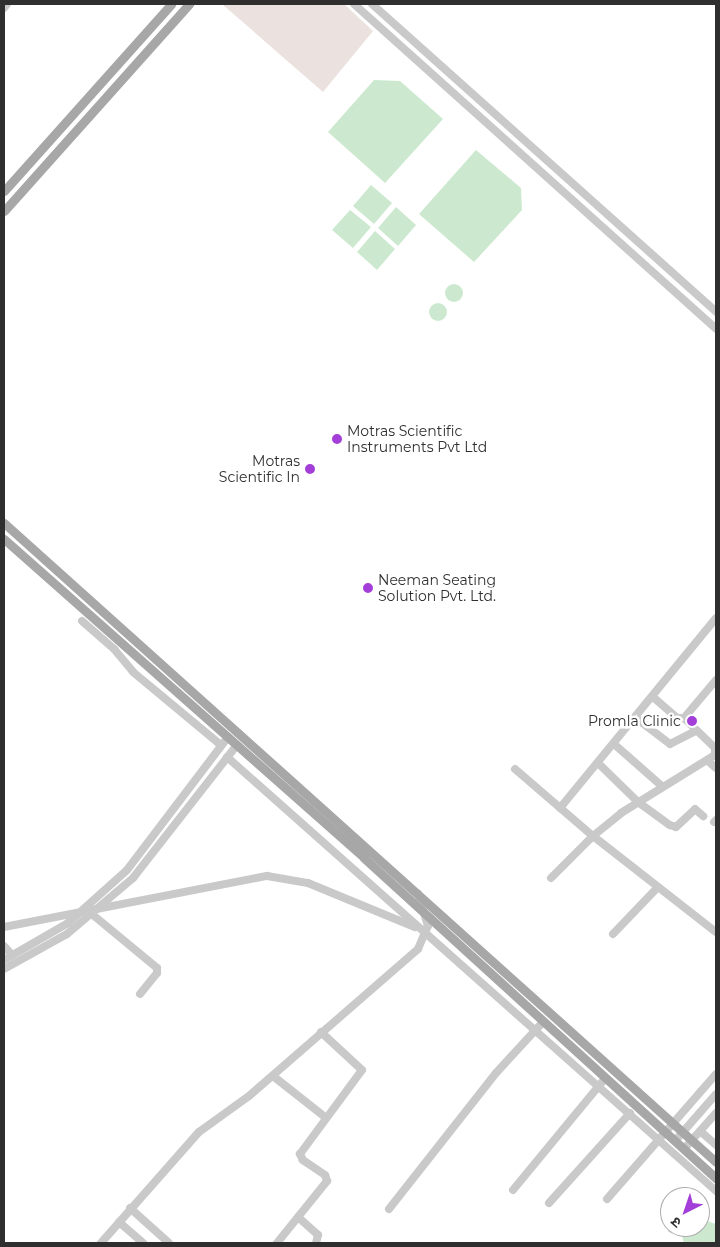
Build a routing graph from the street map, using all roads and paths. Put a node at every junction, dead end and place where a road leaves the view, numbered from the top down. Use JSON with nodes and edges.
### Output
{"nodes":[{"id":1,"x":7,"y":4,"type":"edge"},
{"id":2,"x":171,"y":4,"type":"edge"},
{"id":3,"x":189,"y":4,"type":"edge"},
{"id":4,"x":354,"y":4,"type":"edge"},
{"id":5,"x":372,"y":4,"type":"edge"},
{"id":6,"x":4,"y":8,"type":"edge"},
{"id":7,"x":4,"y":191,"type":"edge"},
{"id":8,"x":4,"y":211,"type":"edge"},
{"id":9,"x":716,"y":312,"type":"edge"},
{"id":10,"x":716,"y":329,"type":"edge"},
{"id":11,"x":4,"y":522,"type":"edge"},
{"id":12,"x":4,"y":539,"type":"edge"},
{"id":13,"x":100,"y":608,"type":"junction"},
{"id":14,"x":716,"y":618,"type":"edge"},
{"id":15,"x":87,"y":620,"type":"junction"},
{"id":16,"x":716,"y":680,"type":"edge"},
{"id":17,"x":653,"y":696,"type":"junction"},
{"id":18,"x":636,"y":718,"type":"junction"},
{"id":19,"x":684,"y":718,"type":"junction"},
{"id":20,"x":696,"y":731,"type":"junction"},
{"id":21,"x":228,"y":737,"type":"junction"},
{"id":22,"x":614,"y":744,"type":"junction"},
{"id":23,"x":221,"y":745,"type":"junction"},
{"id":24,"x":237,"y":745,"type":"junction"},
{"id":25,"x":227,"y":757,"type":"junction"},
{"id":26,"x":707,"y":760,"type":"junction"},
{"id":27,"x":598,"y":763,"type":"junction"},
{"id":28,"x":716,"y":768,"type":"edge"},
{"id":29,"x":515,"y":769,"type":"dead end"},
{"id":30,"x":663,"y":787,"type":"junction"},
{"id":31,"x":638,"y":802,"type":"junction"},
{"id":32,"x":560,"y":808,"type":"junction"},
{"id":33,"x":703,"y":816,"type":"dead end"},
{"id":34,"x":593,"y":836,"type":"junction"},
{"id":35,"x":551,"y":878,"type":"dead end"},
{"id":36,"x":399,"y":883,"type":"junction"},
{"id":37,"x":658,"y":887,"type":"junction"},
{"id":38,"x":418,"y":893,"type":"junction"},
{"id":39,"x":100,"y":909,"type":"junction"},
{"id":40,"x":90,"y":912,"type":"junction"},
{"id":41,"x":423,"y":912,"type":"junction"},
{"id":42,"x":4,"y":926,"type":"edge"},
{"id":43,"x":427,"y":931,"type":"junction"},
{"id":44,"x":716,"y":932,"type":"edge"},
{"id":45,"x":613,"y":934,"type":"dead end"},
{"id":46,"x":4,"y":946,"type":"edge"},
{"id":47,"x":12,"y":955,"type":"junction"},
{"id":48,"x":4,"y":960,"type":"edge"},
{"id":49,"x":4,"y":969,"type":"edge"},
{"id":50,"x":140,"y":994,"type":"dead end"},
{"id":51,"x":539,"y":1026,"type":"junction"},
{"id":52,"x":320,"y":1032,"type":"junction"},
{"id":53,"x":716,"y":1074,"type":"edge"},
{"id":54,"x":273,"y":1076,"type":"junction"},
{"id":55,"x":602,"y":1081,"type":"junction"},
{"id":56,"x":716,"y":1094,"type":"edge"},
{"id":57,"x":716,"y":1112,"type":"edge"},
{"id":58,"x":630,"y":1113,"type":"junction"},
{"id":59,"x":325,"y":1118,"type":"junction"},
{"id":60,"x":673,"y":1123,"type":"junction"},
{"id":61,"x":700,"y":1131,"type":"junction"},
{"id":62,"x":665,"y":1132,"type":"junction"},
{"id":63,"x":683,"y":1132,"type":"junction"},
{"id":64,"x":659,"y":1140,"type":"junction"},
{"id":65,"x":692,"y":1140,"type":"junction"},
{"id":66,"x":675,"y":1141,"type":"junction"},
{"id":67,"x":716,"y":1145,"type":"edge"},
{"id":68,"x":684,"y":1149,"type":"junction"},
{"id":69,"x":716,"y":1162,"type":"edge"},
{"id":70,"x":716,"y":1178,"type":"edge"},
{"id":71,"x":512,"y":1190,"type":"dead end"},
{"id":72,"x":716,"y":1191,"type":"edge"},
{"id":73,"x":607,"y":1200,"type":"dead end"},
{"id":74,"x":549,"y":1203,"type":"dead end"},
{"id":75,"x":130,"y":1208,"type":"junction"},
{"id":76,"x":389,"y":1208,"type":"dead end"},
{"id":77,"x":298,"y":1218,"type":"junction"},
{"id":78,"x":118,"y":1222,"type":"junction"},
{"id":79,"x":105,"y":1242,"type":"edge"},
{"id":80,"x":144,"y":1243,"type":"edge"},
{"id":81,"x":169,"y":1243,"type":"edge"},
{"id":82,"x":277,"y":1243,"type":"edge"},
{"id":83,"x":316,"y":1243,"type":"edge"}],
"edges":[{"from":1,"to":6,"type":"street"},
{"from":2,"to":7,"type":"main road"},
{"from":3,"to":8,"type":"main road"},
{"from":4,"to":10,"type":"street"},
{"from":5,"to":9,"type":"street"},
{"from":11,"to":13,"type":"main road"},
{"from":12,"to":15,"type":"main road"},
{"from":13,"to":15,"type":"main road"},
{"from":13,"to":36,"type":"main road"},
{"from":14,"to":17,"type":"street"},
{"from":15,"to":21,"type":"main road"},
{"from":15,"to":23,"type":"street"},
{"from":16,"to":19,"type":"street"},
{"from":17,"to":18,"type":"street"},
{"from":17,"to":19,"type":"street"},
{"from":18,"to":20,"type":"street"},
{"from":18,"to":22,"type":"street"},
{"from":19,"to":20,"type":"street"},
{"from":20,"to":26,"type":"street"},
{"from":21,"to":23,"type":"street"},
{"from":21,"to":24,"type":"main road"},
{"from":22,"to":27,"type":"street"},
{"from":22,"to":30,"type":"street"},
{"from":23,"to":40,"type":"street"},
{"from":24,"to":25,"type":"street"},
{"from":24,"to":36,"type":"main road"},
{"from":25,"to":39,"type":"street"},
{"from":25,"to":43,"type":"street"},
{"from":26,"to":28,"type":"street"},
{"from":26,"to":30,"type":"street"},
{"from":27,"to":31,"type":"street"},
{"from":27,"to":32,"type":"street"},
{"from":29,"to":32,"type":"street"},
{"from":30,"to":31,"type":"street"},
{"from":31,"to":33,"type":"street"},
{"from":31,"to":34,"type":"street"},
{"from":32,"to":34,"type":"street"},
{"from":34,"to":35,"type":"street"},
{"from":34,"to":37,"type":"street"},
{"from":36,"to":38,"type":"main road"},
{"from":36,"to":41,"type":"main road"},
{"from":37,"to":44,"type":"street"},
{"from":37,"to":45,"type":"street"},
{"from":38,"to":41,"type":"street"},
{"from":38,"to":60,"type":"main road"},
{"from":39,"to":40,"type":"street"},
{"from":39,"to":43,"type":"street"},
{"from":40,"to":42,"type":"street"},
{"from":40,"to":47,"type":"street"},
{"from":40,"to":49,"type":"street"},
{"from":40,"to":50,"type":"street"},
{"from":41,"to":43,"type":"street"},
{"from":41,"to":51,"type":"main road"},
{"from":43,"to":51,"type":"street"},
{"from":43,"to":52,"type":"street"},
{"from":46,"to":47,"type":"street"},
{"from":47,"to":48,"type":"street"},
{"from":51,"to":55,"type":"main road"},
{"from":51,"to":76,"type":"street"},
{"from":52,"to":54,"type":"street"},
{"from":52,"to":59,"type":"street"},
{"from":53,"to":60,"type":"street"},
{"from":54,"to":59,"type":"street"},
{"from":54,"to":75,"type":"street"},
{"from":55,"to":58,"type":"street"},
{"from":55,"to":62,"type":"main road"},
{"from":55,"to":71,"type":"street"},
{"from":56,"to":63,"type":"street"},
{"from":57,"to":61,"type":"street"},
{"from":58,"to":64,"type":"street"},
{"from":58,"to":74,"type":"street"},
{"from":59,"to":77,"type":"street"},
{"from":60,"to":62,"type":"street"},
{"from":60,"to":63,"type":"main road"},
{"from":61,"to":65,"type":"street"},
{"from":61,"to":67,"type":"street"},
{"from":62,"to":64,"type":"street"},
{"from":62,"to":66,"type":"main road"},
{"from":63,"to":65,"type":"main road"},
{"from":63,"to":66,"type":"street"},
{"from":64,"to":72,"type":"street"},
{"from":64,"to":73,"type":"street"},
{"from":65,"to":68,"type":"street"},
{"from":65,"to":69,"type":"main road"},
{"from":66,"to":68,"type":"main road"},
{"from":68,"to":70,"type":"main road"},
{"from":75,"to":78,"type":"street"},
{"from":75,"to":81,"type":"street"},
{"from":77,"to":82,"type":"street"},
{"from":77,"to":83,"type":"street"},
{"from":78,"to":79,"type":"street"},
{"from":78,"to":80,"type":"street"}]}
